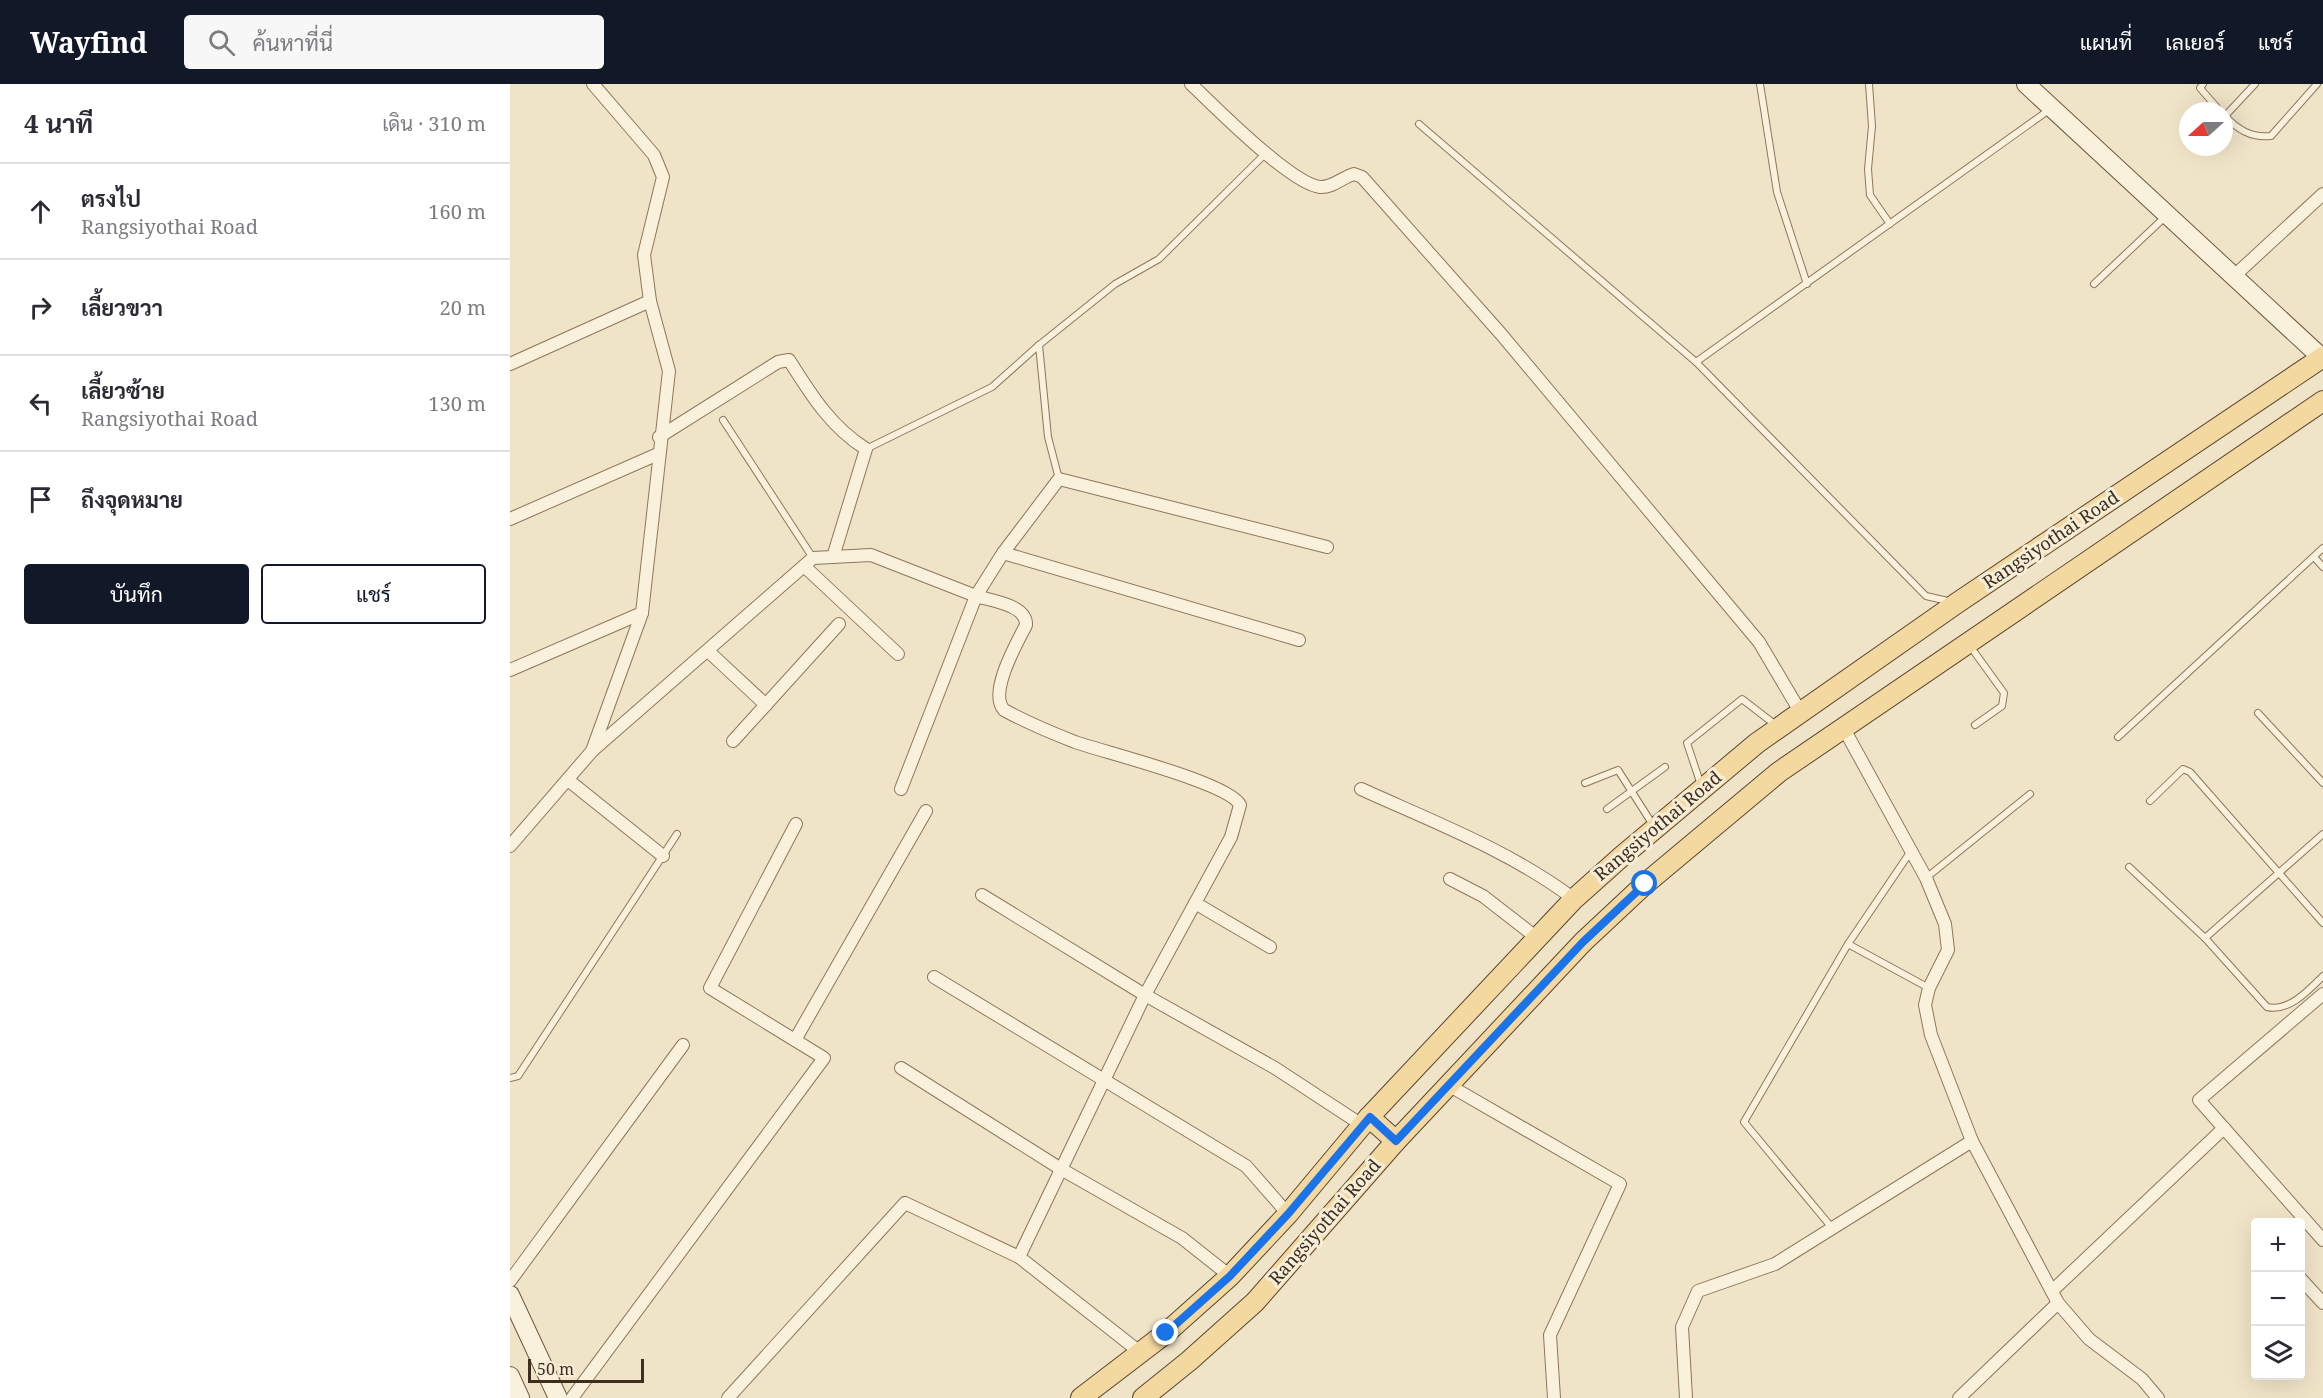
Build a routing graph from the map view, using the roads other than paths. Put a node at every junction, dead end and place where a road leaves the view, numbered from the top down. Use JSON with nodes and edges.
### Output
{"nodes":[{"id":1,"x":593,"y":84,"type":"edge"},
{"id":2,"x":1191,"y":84,"type":"edge"},
{"id":3,"x":1760,"y":84,"type":"edge"},
{"id":4,"x":1869,"y":84,"type":"edge"},
{"id":5,"x":2026,"y":84,"type":"edge"},
{"id":6,"x":2255,"y":84,"type":"edge"},
{"id":7,"x":2317,"y":84,"type":"edge"},
{"id":8,"x":2200,"y":85,"type":"edge"},
{"id":9,"x":2213,"y":102,"type":"edge"},
{"id":10,"x":2233,"y":105,"type":"edge"},
{"id":11,"x":2052,"y":109,"type":"junction"},
{"id":12,"x":1419,"y":124,"type":"dead end"},
{"id":13,"x":2233,"y":124,"type":"edge"},
{"id":14,"x":1265,"y":154,"type":"junction"},
{"id":15,"x":2323,"y":194,"type":"edge"},
{"id":16,"x":2167,"y":215,"type":"junction"},
{"id":17,"x":1890,"y":224,"type":"junction"},
{"id":18,"x":2233,"y":277,"type":"junction"},
{"id":19,"x":1807,"y":284,"type":"junction"},
{"id":20,"x":2094,"y":284,"type":"dead end"},
{"id":21,"x":650,"y":301,"type":"junction"},
{"id":22,"x":1039,"y":345,"type":"junction"},
{"id":23,"x":2322,"y":358,"type":"edge"},
{"id":24,"x":1695,"y":362,"type":"junction"},
{"id":25,"x":510,"y":364,"type":"edge"},
{"id":26,"x":2323,"y":401,"type":"edge"},
{"id":27,"x":723,"y":420,"type":"dead end"},
{"id":28,"x":659,"y":437,"type":"junction"},
{"id":29,"x":866,"y":449,"type":"junction"},
{"id":30,"x":658,"y":454,"type":"junction"},
{"id":31,"x":1059,"y":479,"type":"junction"},
{"id":32,"x":510,"y":519,"type":"edge"},
{"id":33,"x":1327,"y":547,"type":"dead end"},
{"id":34,"x":2323,"y":548,"type":"edge"},
{"id":35,"x":1003,"y":554,"type":"junction"},
{"id":36,"x":833,"y":557,"type":"junction"},
{"id":37,"x":2314,"y":557,"type":"junction"},
{"id":38,"x":808,"y":562,"type":"junction"},
{"id":39,"x":2323,"y":567,"type":"edge"},
{"id":40,"x":976,"y":596,"type":"junction"},
{"id":41,"x":1957,"y":603,"type":"junction"},
{"id":42,"x":642,"y":613,"type":"junction"},
{"id":43,"x":838,"y":624,"type":"dead end"},
{"id":44,"x":1299,"y":640,"type":"dead end"},
{"id":45,"x":1968,"y":643,"type":"junction"},
{"id":46,"x":708,"y":651,"type":"junction"},
{"id":47,"x":898,"y":654,"type":"dead end"},
{"id":48,"x":510,"y":670,"type":"edge"},
{"id":49,"x":766,"y":705,"type":"junction"},
{"id":50,"x":1801,"y":713,"type":"junction"},
{"id":51,"x":2258,"y":713,"type":"dead end"},
{"id":52,"x":1975,"y":725,"type":"dead end"},
{"id":53,"x":1843,"y":727,"type":"junction"},
{"id":54,"x":1779,"y":728,"type":"junction"},
{"id":55,"x":2118,"y":737,"type":"dead end"},
{"id":56,"x":733,"y":741,"type":"dead end"},
{"id":57,"x":592,"y":751,"type":"junction"},
{"id":58,"x":1665,"y":767,"type":"dead end"},
{"id":59,"x":568,"y":780,"type":"junction"},
{"id":60,"x":1585,"y":783,"type":"dead end"},
{"id":61,"x":2323,"y":783,"type":"edge"},
{"id":62,"x":901,"y":789,"type":"dead end"},
{"id":63,"x":1361,"y":789,"type":"dead end"},
{"id":64,"x":1702,"y":789,"type":"junction"},
{"id":65,"x":1632,"y":791,"type":"junction"},
{"id":66,"x":2030,"y":794,"type":"dead end"},
{"id":67,"x":2150,"y":801,"type":"dead end"},
{"id":68,"x":1607,"y":809,"type":"dead end"},
{"id":69,"x":926,"y":811,"type":"dead end"},
{"id":70,"x":796,"y":824,"type":"dead end"},
{"id":71,"x":1655,"y":828,"type":"junction"},
{"id":72,"x":677,"y":834,"type":"dead end"},
{"id":73,"x":2323,"y":834,"type":"edge"},
{"id":74,"x":510,"y":846,"type":"edge"},
{"id":75,"x":1911,"y":850,"type":"junction"},
{"id":76,"x":663,"y":856,"type":"junction"},
{"id":77,"x":2129,"y":867,"type":"dead end"},
{"id":78,"x":2280,"y":873,"type":"junction"},
{"id":79,"x":1926,"y":878,"type":"junction"},
{"id":80,"x":1450,"y":879,"type":"dead end"},
{"id":81,"x":982,"y":895,"type":"dead end"},
{"id":82,"x":1574,"y":899,"type":"junction"},
{"id":83,"x":1195,"y":903,"type":"junction"},
{"id":84,"x":2323,"y":923,"type":"edge"},
{"id":85,"x":1537,"y":938,"type":"junction"},
{"id":86,"x":2205,"y":938,"type":"junction"},
{"id":87,"x":1848,"y":944,"type":"junction"},
{"id":88,"x":1270,"y":947,"type":"dead end"},
{"id":89,"x":2323,"y":976,"type":"edge"},
{"id":90,"x":934,"y":977,"type":"dead end"},
{"id":91,"x":1929,"y":988,"type":"junction"},
{"id":92,"x":2323,"y":994,"type":"edge"},
{"id":93,"x":1145,"y":995,"type":"junction"},
{"id":94,"x":795,"y":1040,"type":"junction"},
{"id":95,"x":682,"y":1045,"type":"dead end"},
{"id":96,"x":901,"y":1068,"type":"dead end"},
{"id":97,"x":510,"y":1078,"type":"edge"},
{"id":98,"x":1104,"y":1081,"type":"junction"},
{"id":99,"x":1450,"y":1086,"type":"junction"},
{"id":100,"x":1366,"y":1121,"type":"junction"},
{"id":101,"x":2224,"y":1128,"type":"junction"},
{"id":102,"x":1396,"y":1141,"type":"junction"},
{"id":103,"x":1972,"y":1141,"type":"junction"},
{"id":104,"x":1061,"y":1168,"type":"junction"},
{"id":105,"x":1288,"y":1214,"type":"junction"},
{"id":106,"x":2299,"y":1218,"type":"edge"},
{"id":107,"x":2305,"y":1224,"type":"edge"},
{"id":108,"x":1833,"y":1228,"type":"junction"},
{"id":109,"x":2323,"y":1240,"type":"edge"},
{"id":110,"x":1019,"y":1257,"type":"junction"},
{"id":111,"x":1230,"y":1276,"type":"junction"},
{"id":112,"x":510,"y":1281,"type":"edge"},
{"id":113,"x":2305,"y":1282,"type":"edge"},
{"id":114,"x":2052,"y":1291,"type":"junction"},
{"id":115,"x":510,"y":1295,"type":"edge"},
{"id":116,"x":2323,"y":1302,"type":"edge"},
{"id":117,"x":2058,"y":1303,"type":"junction"},
{"id":118,"x":1141,"y":1353,"type":"junction"},
{"id":119,"x":510,"y":1376,"type":"edge"},
{"id":120,"x":520,"y":1398,"type":"edge"},
{"id":121,"x":558,"y":1398,"type":"edge"},
{"id":122,"x":572,"y":1398,"type":"edge"},
{"id":123,"x":729,"y":1398,"type":"edge"},
{"id":124,"x":1081,"y":1398,"type":"edge"},
{"id":125,"x":1143,"y":1398,"type":"edge"},
{"id":126,"x":1554,"y":1398,"type":"edge"},
{"id":127,"x":1686,"y":1398,"type":"edge"},
{"id":128,"x":1959,"y":1398,"type":"edge"},
{"id":129,"x":2158,"y":1398,"type":"edge"}],
"edges":[{"from":1,"to":21,"type":"street"},
{"from":2,"to":14,"type":"street"},
{"from":3,"to":19,"type":"lane"},
{"from":4,"to":17,"type":"lane"},
{"from":5,"to":11,"type":"street"},
{"from":6,"to":10,"type":"lane"},
{"from":7,"to":13,"type":"lane"},
{"from":8,"to":9,"type":"lane"},
{"from":11,"to":16,"type":"street"},
{"from":11,"to":17,"type":"lane"},
{"from":12,"to":24,"type":"lane"},
{"from":14,"to":22,"type":"lane"},
{"from":14,"to":50,"type":"street"},
{"from":15,"to":18,"type":"street"},
{"from":16,"to":18,"type":"street"},
{"from":16,"to":20,"type":"lane"},
{"from":17,"to":19,"type":"lane"},
{"from":18,"to":23,"type":"street"},
{"from":19,"to":24,"type":"lane"},
{"from":21,"to":25,"type":"street"},
{"from":21,"to":28,"type":"street"},
{"from":22,"to":29,"type":"lane"},
{"from":22,"to":31,"type":"lane"},
{"from":23,"to":41,"type":"main road","name":"Rangsiyothai Road"},
{"from":24,"to":41,"type":"lane"},
{"from":26,"to":45,"type":"main road","name":"Rangsiyothai Road"},
{"from":27,"to":38,"type":"lane"},
{"from":28,"to":29,"type":"street"},
{"from":28,"to":30,"type":"street"},
{"from":29,"to":36,"type":"street"},
{"from":30,"to":32,"type":"street"},
{"from":30,"to":42,"type":"street"},
{"from":31,"to":33,"type":"street"},
{"from":31,"to":35,"type":"street"},
{"from":34,"to":37,"type":"lane"},
{"from":35,"to":40,"type":"street"},
{"from":35,"to":44,"type":"street"},
{"from":36,"to":38,"type":"street"},
{"from":36,"to":40,"type":"street"},
{"from":37,"to":39,"type":"lane"},
{"from":37,"to":55,"type":"lane"},
{"from":38,"to":46,"type":"street"},
{"from":38,"to":47,"type":"street"},
{"from":40,"to":62,"type":"street"},
{"from":40,"to":83,"type":"street"},
{"from":41,"to":50,"type":"main road","name":"Rangsiyothai Road"},
{"from":42,"to":48,"type":"street"},
{"from":42,"to":57,"type":"street"},
{"from":43,"to":49,"type":"street"},
{"from":45,"to":52,"type":"lane"},
{"from":45,"to":53,"type":"main road","name":"Rangsiyothai Road"},
{"from":46,"to":49,"type":"street"},
{"from":46,"to":57,"type":"street"},
{"from":49,"to":56,"type":"street"},
{"from":50,"to":54,"type":"main road","name":"Rangsiyothai Road"},
{"from":51,"to":61,"type":"lane"},
{"from":53,"to":75,"type":"street"},
{"from":53,"to":99,"type":"main road","name":"Rangsiyothai Road"},
{"from":54,"to":64,"type":"main road","name":"Rangsiyothai Road"},
{"from":54,"to":64,"type":"lane"},
{"from":57,"to":59,"type":"street"},
{"from":58,"to":65,"type":"lane"},
{"from":59,"to":74,"type":"street"},
{"from":59,"to":76,"type":"street"},
{"from":60,"to":65,"type":"lane"},
{"from":63,"to":82,"type":"street"},
{"from":64,"to":71,"type":"main road","name":"Rangsiyothai Road"},
{"from":65,"to":68,"type":"lane"},
{"from":65,"to":71,"type":"lane"},
{"from":66,"to":79,"type":"lane"},
{"from":67,"to":78,"type":"lane"},
{"from":69,"to":94,"type":"street"},
{"from":70,"to":94,"type":"street"},
{"from":71,"to":82,"type":"main road","name":"Rangsiyothai Road"},
{"from":72,"to":76,"type":"lane"},
{"from":73,"to":78,"type":"lane"},
{"from":75,"to":79,"type":"street"},
{"from":75,"to":87,"type":"lane"},
{"from":76,"to":97,"type":"lane"},
{"from":77,"to":86,"type":"lane"},
{"from":78,"to":84,"type":"lane"},
{"from":78,"to":86,"type":"lane"},
{"from":79,"to":91,"type":"street"},
{"from":80,"to":85,"type":"street"},
{"from":81,"to":93,"type":"street"},
{"from":82,"to":85,"type":"main road","name":"Rangsiyothai Road"},
{"from":83,"to":88,"type":"street"},
{"from":83,"to":93,"type":"street"},
{"from":85,"to":100,"type":"main road","name":"Rangsiyothai Road"},
{"from":86,"to":89,"type":"lane"},
{"from":87,"to":91,"type":"lane"},
{"from":87,"to":108,"type":"lane"},
{"from":90,"to":98,"type":"street"},
{"from":91,"to":103,"type":"street"},
{"from":92,"to":101,"type":"street"},
{"from":93,"to":98,"type":"street"},
{"from":93,"to":100,"type":"street"},
{"from":94,"to":122,"type":"street"},
{"from":95,"to":112,"type":"street"},
{"from":96,"to":104,"type":"street"},
{"from":98,"to":104,"type":"street"},
{"from":98,"to":105,"type":"street"},
{"from":99,"to":102,"type":"main road","name":"Rangsiyothai Road"},
{"from":99,"to":126,"type":"street"},
{"from":100,"to":102,"type":"main road"},
{"from":100,"to":105,"type":"main road","name":"Rangsiyothai Road"},
{"from":101,"to":106,"type":"street"},
{"from":101,"to":114,"type":"street"},
{"from":102,"to":125,"type":"main road","name":"Rangsiyothai Road"},
{"from":103,"to":108,"type":"street"},
{"from":103,"to":114,"type":"street"},
{"from":104,"to":110,"type":"street"},
{"from":104,"to":111,"type":"street"},
{"from":105,"to":111,"type":"main road","name":"Rangsiyothai Road"},
{"from":107,"to":109,"type":"street"},
{"from":108,"to":127,"type":"street"},
{"from":110,"to":118,"type":"street"},
{"from":110,"to":123,"type":"street"},
{"from":111,"to":118,"type":"main road","name":"Rangsiyothai Road"},
{"from":113,"to":116,"type":"street"},
{"from":114,"to":117,"type":"street"},
{"from":115,"to":121,"type":"street"},
{"from":117,"to":128,"type":"street"},
{"from":117,"to":129,"type":"street"},
{"from":118,"to":124,"type":"main road","name":"Rangsiyothai Road"},
{"from":119,"to":120,"type":"street"}]}
